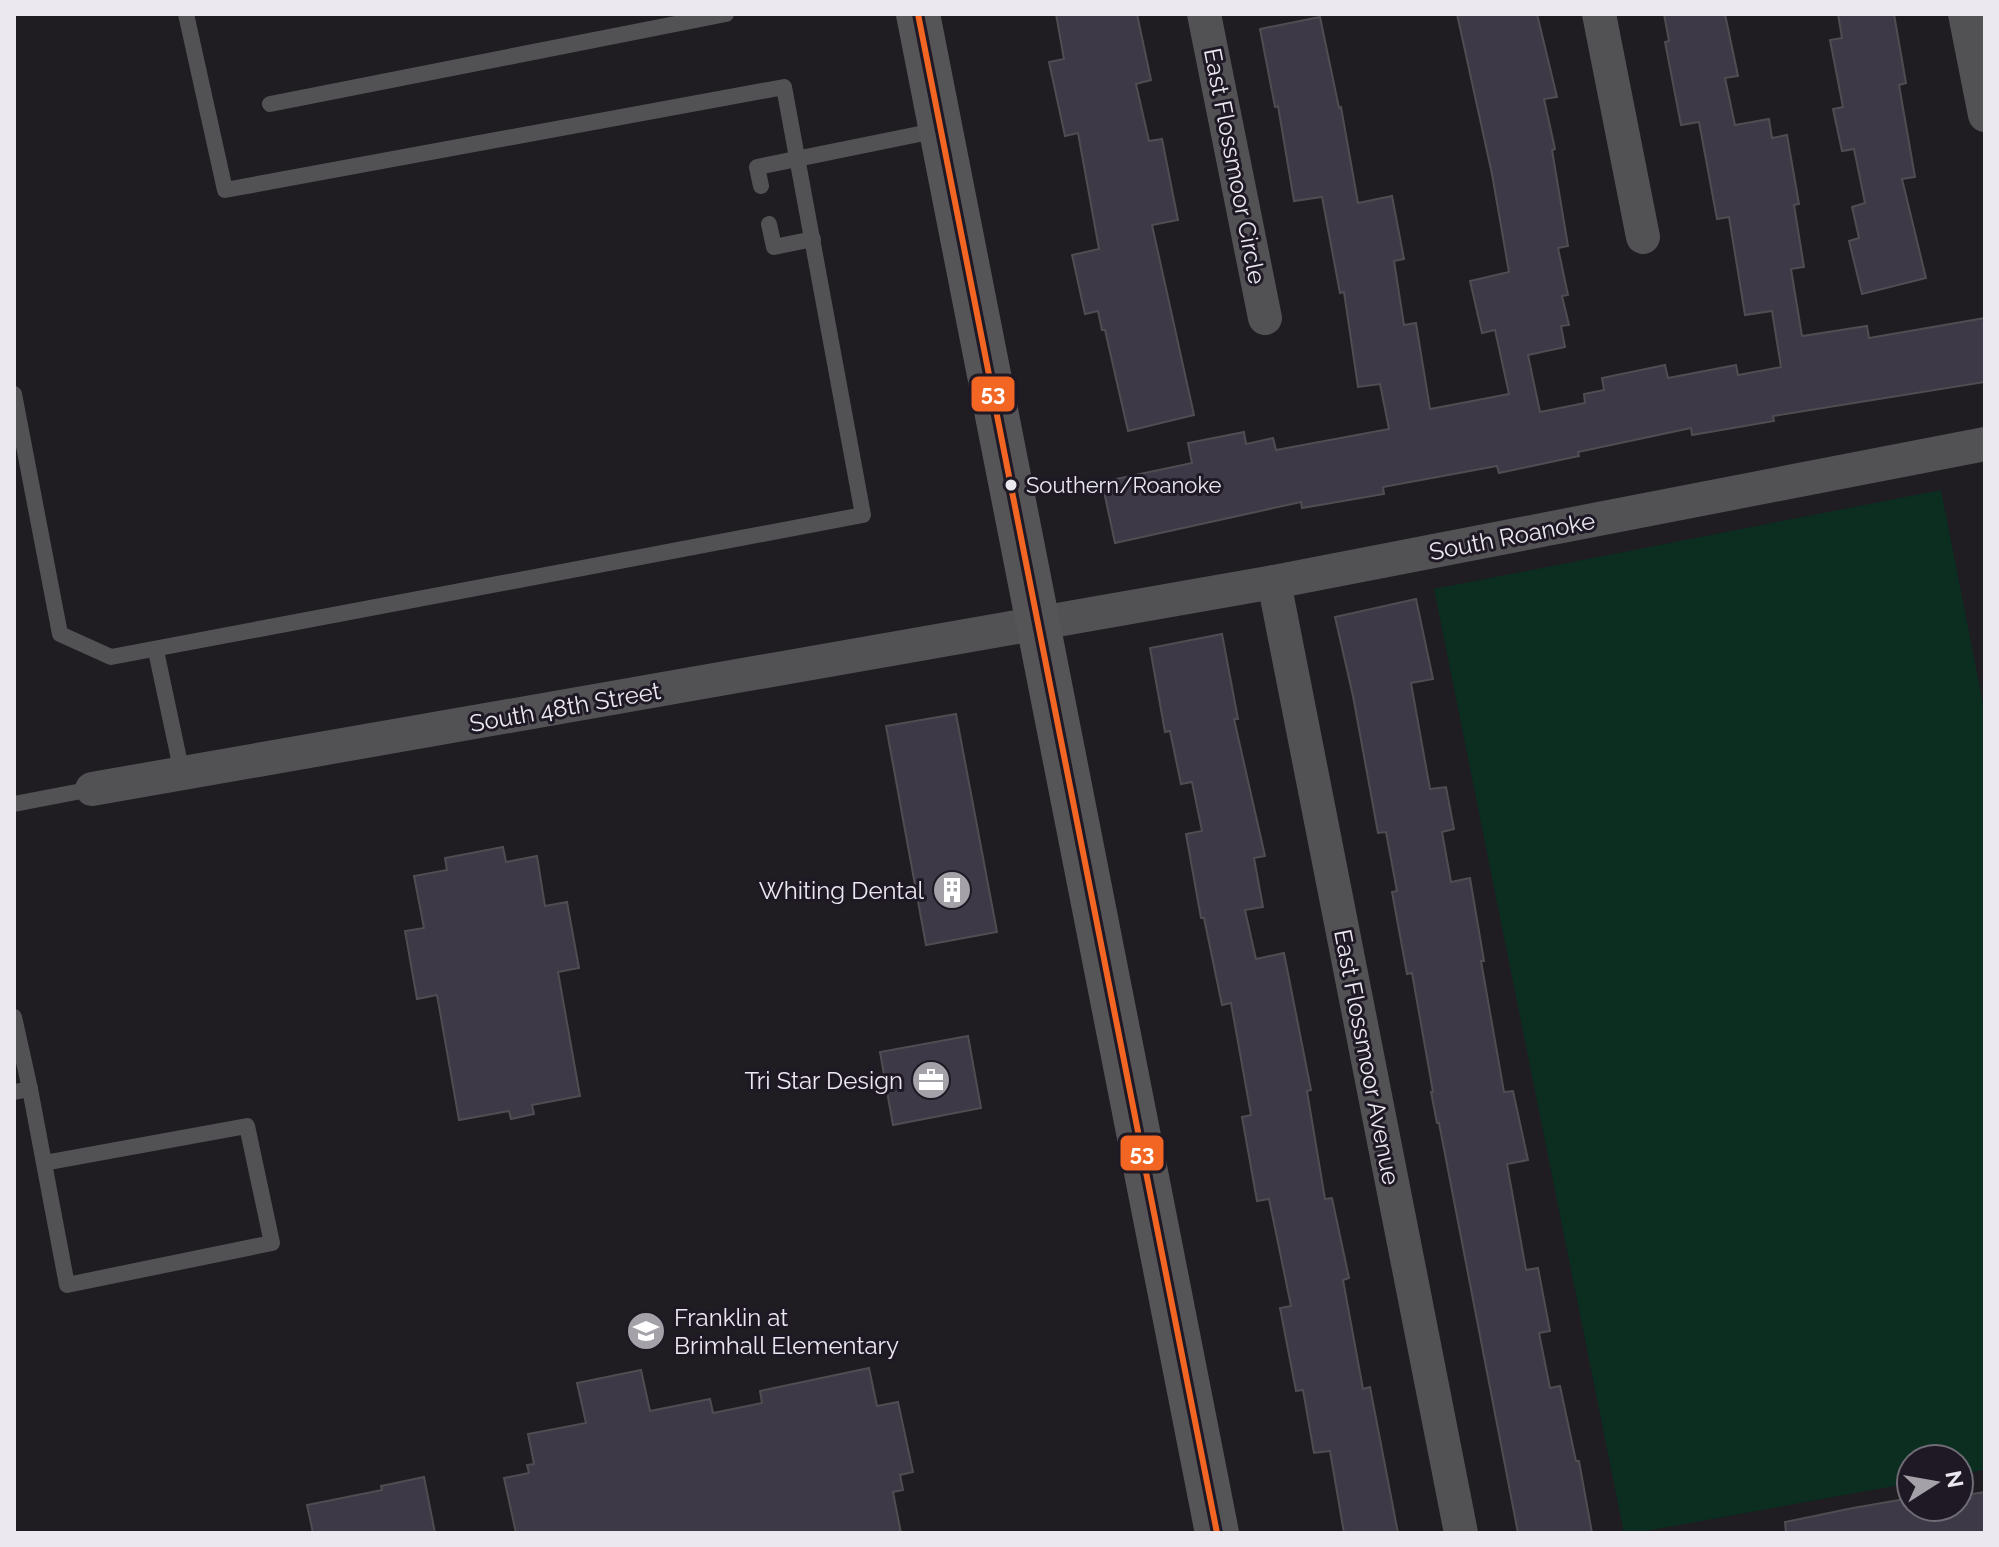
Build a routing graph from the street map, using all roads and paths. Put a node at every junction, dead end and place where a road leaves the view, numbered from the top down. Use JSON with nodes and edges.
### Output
{"nodes":[{"id":1,"x":186,"y":14,"type":"edge"},
{"id":2,"x":726,"y":14,"type":"edge"},
{"id":3,"x":918,"y":14,"type":"edge"},
{"id":4,"x":1204,"y":14,"type":"edge"},
{"id":5,"x":1599,"y":14,"type":"edge"},
{"id":6,"x":1965,"y":14,"type":"edge"},
{"id":7,"x":270,"y":104,"type":"dead end"},
{"id":8,"x":1985,"y":115,"type":"edge"},
{"id":9,"x":939,"y":130,"type":"junction"},
{"id":10,"x":798,"y":158,"type":"junction"},
{"id":11,"x":761,"y":186,"type":"dead end"},
{"id":12,"x":769,"y":224,"type":"dead end"},
{"id":13,"x":1643,"y":237,"type":"dead end"},
{"id":14,"x":813,"y":239,"type":"junction"},
{"id":15,"x":1265,"y":318,"type":"dead end"},
{"id":16,"x":14,"y":394,"type":"edge"},
{"id":17,"x":1985,"y":444,"type":"edge"},
{"id":18,"x":1274,"y":582,"type":"junction"},
{"id":19,"x":1038,"y":624,"type":"junction"},
{"id":20,"x":156,"y":651,"type":"junction"},
{"id":21,"x":182,"y":773,"type":"junction"},
{"id":22,"x":92,"y":789,"type":"joint"},
{"id":23,"x":14,"y":804,"type":"edge"},
{"id":24,"x":14,"y":1017,"type":"edge"},
{"id":25,"x":22,"y":1090,"type":"edge"},
{"id":26,"x":44,"y":1163,"type":"junction"},
{"id":27,"x":1217,"y":1533,"type":"edge"},
{"id":28,"x":1461,"y":1533,"type":"edge"}],
"edges":[{"from":1,"to":10,"type":"lane"},
{"from":2,"to":7,"type":"lane"},
{"from":3,"to":9,"type":"main road"},
{"from":4,"to":15,"type":"street","name":"East Flossmoor Circle"},
{"from":5,"to":13,"type":"street"},
{"from":6,"to":8,"type":"street"},
{"from":9,"to":10,"type":"lane"},
{"from":9,"to":19,"type":"main road"},
{"from":10,"to":11,"type":"lane"},
{"from":10,"to":14,"type":"lane"},
{"from":12,"to":14,"type":"lane"},
{"from":14,"to":20,"type":"lane"},
{"from":16,"to":20,"type":"lane"},
{"from":17,"to":18,"type":"street","name":"South Roanoke"},
{"from":18,"to":19,"type":"street","name":"South Roanoke"},
{"from":18,"to":28,"type":"street","name":"East Flossmoor Avenue"},
{"from":19,"to":21,"type":"street","name":"South 48th Street"},
{"from":19,"to":27,"type":"main road"},
{"from":20,"to":21,"type":"lane"},
{"from":21,"to":22,"type":"street","name":"South 48th Street"},
{"from":22,"to":23,"type":"lane"},
{"from":24,"to":25,"type":"lane"},
{"from":25,"to":26,"type":"lane"},
{"from":26,"to":26,"type":"lane"}]}
